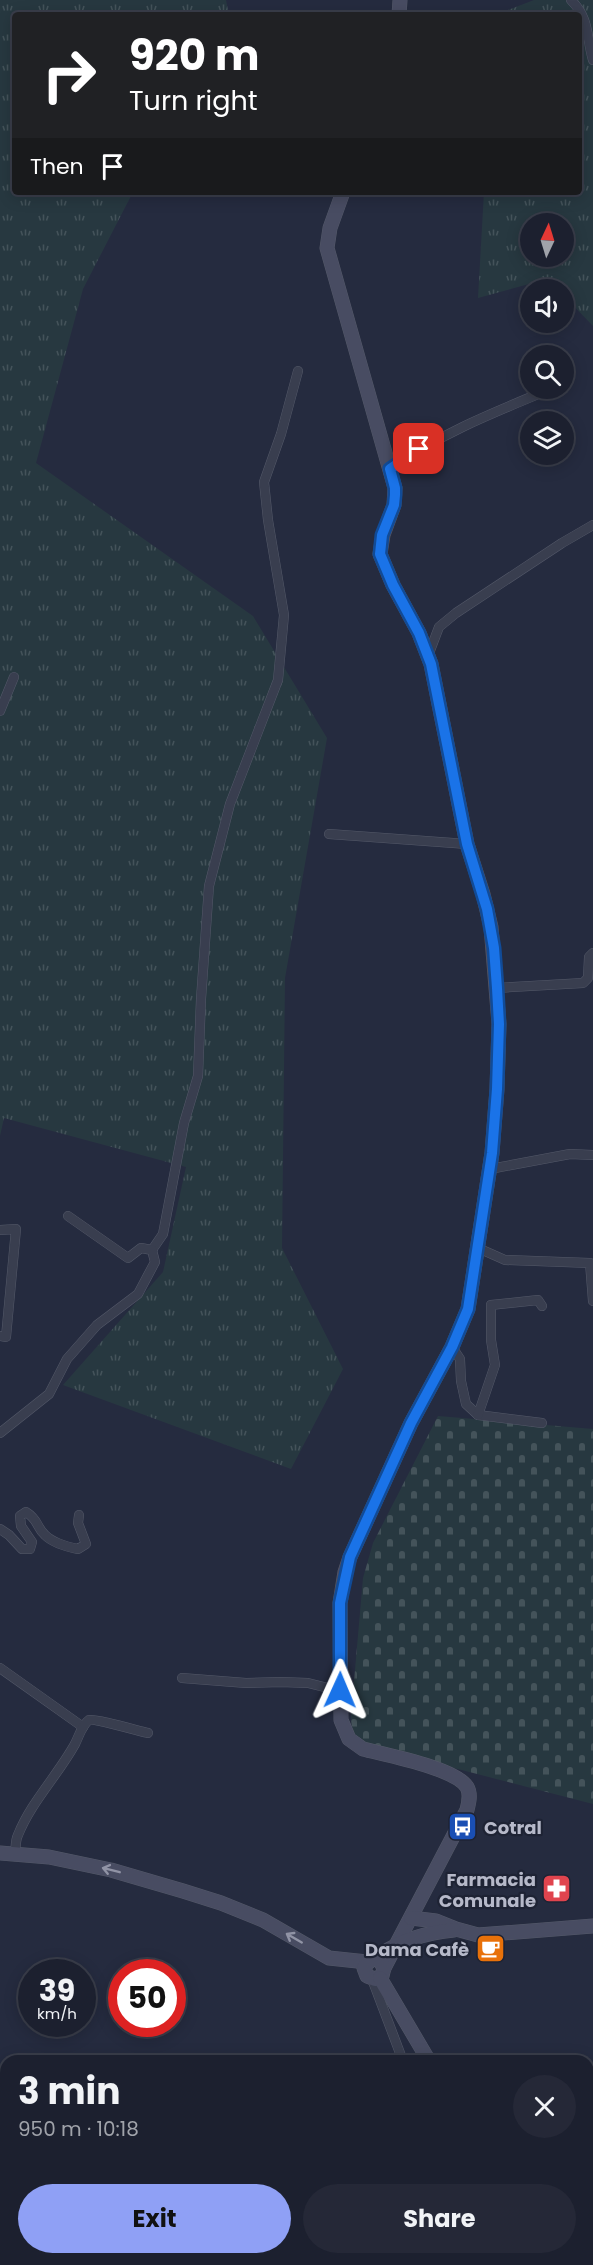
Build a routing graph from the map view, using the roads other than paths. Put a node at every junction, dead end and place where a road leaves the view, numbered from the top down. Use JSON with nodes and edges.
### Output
{"nodes":[{"id":1,"x":571,"y":0,"type":"edge"},
{"id":2,"x":582,"y":12,"type":"edge"},
{"id":3,"x":582,"y":13,"type":"edge"},
{"id":4,"x":593,"y":60,"type":"edge"},
{"id":5,"x":342,"y":195,"type":"edge"},
{"id":6,"x":298,"y":371,"type":"dead end"},
{"id":7,"x":527,"y":399,"type":"edge"},
{"id":8,"x":390,"y":469,"type":"junction"},
{"id":9,"x":593,"y":525,"type":"edge"},
{"id":10,"x":428,"y":656,"type":"junction"},
{"id":11,"x":14,"y":677,"type":"dead end"},
{"id":12,"x":0,"y":711,"type":"edge"},
{"id":13,"x":330,"y":834,"type":"dead end"},
{"id":14,"x":467,"y":844,"type":"junction"},
{"id":15,"x":593,"y":953,"type":"edge"},
{"id":16,"x":497,"y":988,"type":"junction"},
{"id":17,"x":593,"y":1155,"type":"edge"},
{"id":18,"x":490,"y":1169,"type":"junction"},
{"id":19,"x":68,"y":1216,"type":"dead end"},
{"id":20,"x":0,"y":1230,"type":"edge"},
{"id":21,"x":478,"y":1248,"type":"junction"},
{"id":22,"x":152,"y":1250,"type":"junction"},
{"id":23,"x":593,"y":1301,"type":"edge"},
{"id":24,"x":542,"y":1306,"type":"dead end"},
{"id":25,"x":0,"y":1336,"type":"edge"},
{"id":26,"x":452,"y":1347,"type":"junction"},
{"id":27,"x":478,"y":1415,"type":"junction"},
{"id":28,"x":542,"y":1423,"type":"dead end"},
{"id":29,"x":0,"y":1433,"type":"edge"},
{"id":30,"x":79,"y":1515,"type":"dead end"},
{"id":31,"x":0,"y":1529,"type":"edge"},
{"id":32,"x":0,"y":1668,"type":"edge"},
{"id":33,"x":182,"y":1678,"type":"dead end"},
{"id":34,"x":340,"y":1690,"type":"junction"},
{"id":35,"x":83,"y":1727,"type":"junction"},
{"id":36,"x":148,"y":1733,"type":"dead end"},
{"id":37,"x":0,"y":1853,"type":"edge"},
{"id":38,"x":15,"y":1854,"type":"junction"},
{"id":39,"x":421,"y":1900,"type":"junction"},
{"id":40,"x":411,"y":1918,"type":"junction"},
{"id":41,"x":593,"y":1926,"type":"edge"},
{"id":42,"x":434,"y":1927,"type":"junction"},
{"id":43,"x":395,"y":1944,"type":"junction"},
{"id":44,"x":374,"y":1970,"type":"junction"},
{"id":45,"x":401,"y":2055,"type":"edge"},
{"id":46,"x":425,"y":2055,"type":"edge"}],
"edges":[{"from":1,"to":2,"type":"street"},
{"from":3,"to":4,"type":"street"},
{"from":5,"to":8,"type":"main road"},
{"from":6,"to":22,"type":"street"},
{"from":7,"to":8,"type":"street"},
{"from":8,"to":10,"type":"main road"},
{"from":9,"to":10,"type":"street"},
{"from":10,"to":14,"type":"main road"},
{"from":11,"to":12,"type":"street"},
{"from":13,"to":14,"type":"street"},
{"from":14,"to":16,"type":"main road"},
{"from":15,"to":16,"type":"street"},
{"from":16,"to":18,"type":"main road"},
{"from":17,"to":18,"type":"street"},
{"from":18,"to":21,"type":"main road"},
{"from":19,"to":22,"type":"street"},
{"from":20,"to":25,"type":"street"},
{"from":21,"to":23,"type":"street"},
{"from":21,"to":26,"type":"main road"},
{"from":22,"to":29,"type":"street"},
{"from":24,"to":27,"type":"street"},
{"from":26,"to":27,"type":"street"},
{"from":26,"to":34,"type":"main road"},
{"from":27,"to":28,"type":"street"},
{"from":30,"to":31,"type":"street"},
{"from":32,"to":35,"type":"street"},
{"from":33,"to":34,"type":"street"},
{"from":34,"to":39,"type":"main road"},
{"from":35,"to":36,"type":"street"},
{"from":35,"to":38,"type":"street"},
{"from":37,"to":38,"type":"main road"},
{"from":44,"to":38,"type":"main road","one_way":true},
{"from":39,"to":40,"type":"main road"},
{"from":39,"to":42,"type":"main road"},
{"from":40,"to":42,"type":"main road"},
{"from":40,"to":43,"type":"main road"},
{"from":41,"to":42,"type":"main road"},
{"from":42,"to":43,"type":"main road"},
{"from":43,"to":44,"type":"main road"},
{"from":44,"to":45,"type":"street"},
{"from":44,"to":46,"type":"main road"}]}
